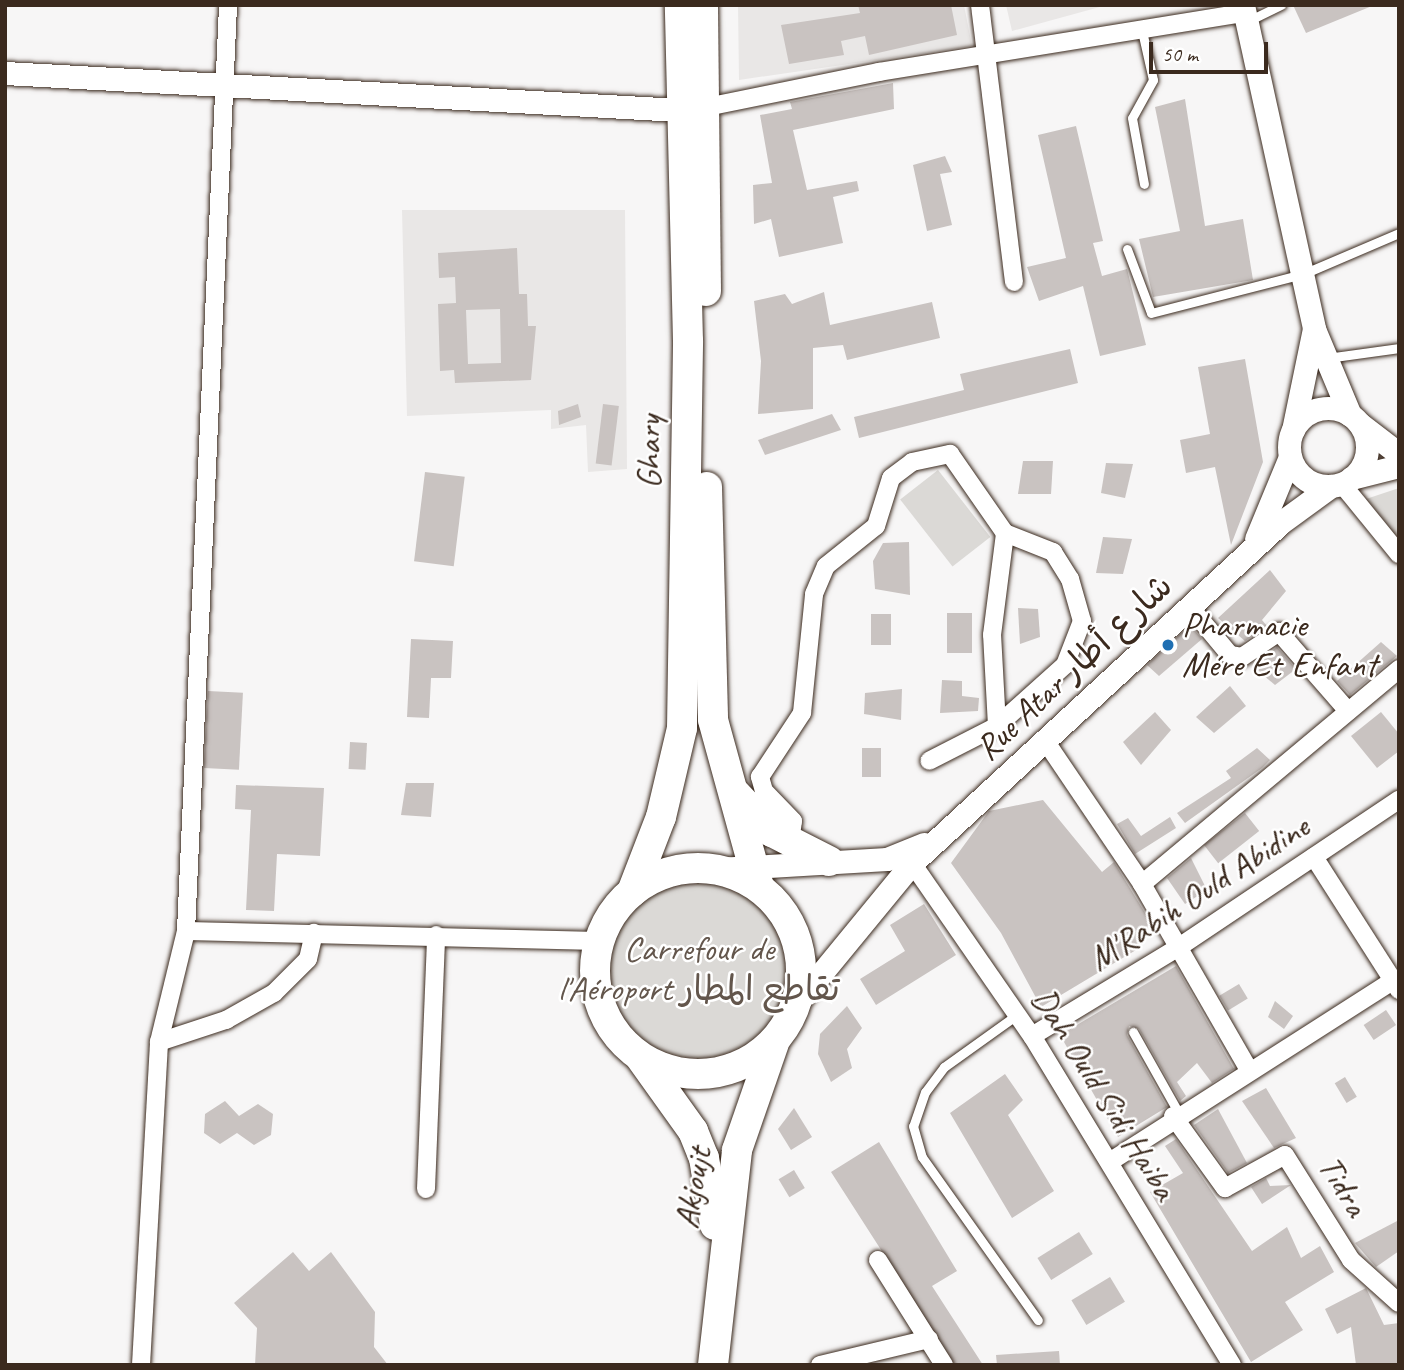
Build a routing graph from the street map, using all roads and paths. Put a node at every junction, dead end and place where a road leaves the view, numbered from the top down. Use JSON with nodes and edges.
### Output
{"nodes":[{"id":1,"x":228,"y":5,"type":"edge"},
{"id":2,"x":680,"y":5,"type":"edge"},
{"id":3,"x":704,"y":5,"type":"edge"},
{"id":4,"x":979,"y":5,"type":"edge"},
{"id":5,"x":1281,"y":5,"type":"edge"},
{"id":6,"x":1244,"y":14,"type":"edge"},
{"id":7,"x":1142,"y":31,"type":"junction"},
{"id":8,"x":990,"y":56,"type":"junction"},
{"id":9,"x":5,"y":73,"type":"edge"},
{"id":10,"x":223,"y":84,"type":"junction"},
{"id":11,"x":692,"y":110,"type":"junction"},
{"id":12,"x":1144,"y":184,"type":"dead end"},
{"id":13,"x":1399,"y":233,"type":"edge"},
{"id":14,"x":1127,"y":249,"type":"dead end"},
{"id":15,"x":1303,"y":274,"type":"junction"},
{"id":16,"x":1014,"y":282,"type":"dead end"},
{"id":17,"x":1314,"y":328,"type":"junction"},
{"id":18,"x":698,"y":341,"type":"junction"},
{"id":19,"x":1399,"y":348,"type":"edge"},
{"id":20,"x":1325,"y":358,"type":"junction"},
{"id":21,"x":1355,"y":419,"type":"junction"},
{"id":22,"x":1293,"y":430,"type":"junction"},
{"id":23,"x":1399,"y":454,"type":"edge"},
{"id":24,"x":1290,"y":457,"type":"junction"},
{"id":25,"x":1399,"y":466,"type":"edge"},
{"id":26,"x":1341,"y":482,"type":"junction"},
{"id":27,"x":1005,"y":533,"type":"junction"},
{"id":28,"x":1247,"y":554,"type":"junction"},
{"id":29,"x":1399,"y":554,"type":"edge"},
{"id":30,"x":1190,"y":607,"type":"junction"},
{"id":31,"x":1399,"y":669,"type":"edge"},
{"id":32,"x":1348,"y":711,"type":"junction"},
{"id":33,"x":997,"y":726,"type":"junction"},
{"id":34,"x":1044,"y":739,"type":"junction"},
{"id":35,"x":929,"y":761,"type":"dead end"},
{"id":36,"x":724,"y":777,"type":"junction"},
{"id":37,"x":1399,"y":800,"type":"edge"},
{"id":38,"x":949,"y":832,"type":"junction"},
{"id":39,"x":790,"y":842,"type":"junction"},
{"id":40,"x":1314,"y":857,"type":"junction"},
{"id":41,"x":829,"y":861,"type":"junction"},
{"id":42,"x":912,"y":863,"type":"junction"},
{"id":43,"x":756,"y":876,"type":"junction"},
{"id":44,"x":1142,"y":884,"type":"junction"},
{"id":45,"x":632,"y":892,"type":"junction"},
{"id":46,"x":186,"y":931,"type":"junction"},
{"id":47,"x":314,"y":933,"type":"junction"},
{"id":48,"x":436,"y":935,"type":"junction"},
{"id":49,"x":599,"y":941,"type":"junction"},
{"id":50,"x":1179,"y":947,"type":"junction"},
{"id":51,"x":1396,"y":985,"type":"edge"},
{"id":52,"x":797,"y":1003,"type":"junction"},
{"id":53,"x":1018,"y":1014,"type":"junction"},
{"id":54,"x":1133,"y":1032,"type":"dead end"},
{"id":55,"x":1032,"y":1036,"type":"junction"},
{"id":56,"x":776,"y":1039,"type":"junction"},
{"id":57,"x":159,"y":1042,"type":"junction"},
{"id":58,"x":640,"y":1057,"type":"junction"},
{"id":59,"x":1248,"y":1068,"type":"junction"},
{"id":60,"x":1175,"y":1114,"type":"junction"},
{"id":61,"x":1111,"y":1161,"type":"junction"},
{"id":62,"x":426,"y":1189,"type":"dead end"},
{"id":63,"x":720,"y":1260,"type":"junction"},
{"id":64,"x":878,"y":1260,"type":"dead end"},
{"id":65,"x":1399,"y":1303,"type":"edge"},
{"id":66,"x":1038,"y":1320,"type":"dead end"},
{"id":67,"x":929,"y":1339,"type":"junction"},
{"id":68,"x":141,"y":1365,"type":"edge"},
{"id":69,"x":713,"y":1365,"type":"edge"},
{"id":70,"x":820,"y":1365,"type":"edge"},
{"id":71,"x":944,"y":1365,"type":"edge"},
{"id":72,"x":1232,"y":1365,"type":"edge"}],
"edges":[{"from":1,"to":10,"type":"street"},
{"from":2,"to":11,"type":"highway","name":"Ghary"},
{"from":3,"to":11,"type":"highway","name":"Ghary"},
{"from":4,"to":8,"type":"street"},
{"from":5,"to":6,"type":"lane"},
{"from":6,"to":7,"type":"street"},
{"from":6,"to":15,"type":"street"},
{"from":7,"to":8,"type":"street"},
{"from":7,"to":12,"type":"lane"},
{"from":8,"to":11,"type":"street"},
{"from":8,"to":16,"type":"street"},
{"from":9,"to":10,"type":"street"},
{"from":10,"to":11,"type":"street"},
{"from":10,"to":46,"type":"street"},
{"from":11,"to":18,"type":"highway","name":"Ghary"},
{"from":13,"to":15,"type":"lane"},
{"from":14,"to":15,"type":"lane"},
{"from":15,"to":17,"type":"street"},
{"from":17,"to":20,"type":"street"},
{"from":17,"to":22,"type":"street"},
{"from":18,"to":36,"type":"highway","name":"Ghary"},
{"from":18,"to":45,"type":"highway","name":"Ghary"},
{"from":19,"to":20,"type":"lane"},
{"from":20,"to":21,"type":"street"},
{"from":21,"to":22,"type":"street"},
{"from":21,"to":23,"type":"street"},
{"from":21,"to":26,"type":"street"},
{"from":22,"to":24,"type":"street"},
{"from":24,"to":26,"type":"street"},
{"from":24,"to":28,"type":"street","name":"Rue Atar شارع أطار"},
{"from":25,"to":26,"type":"street"},
{"from":26,"to":28,"type":"street","name":"Rue Atar شارع أطار"},
{"from":26,"to":29,"type":"street"},
{"from":27,"to":33,"type":"street"},
{"from":27,"to":33,"type":"street"},
{"from":27,"to":39,"type":"street"},
{"from":28,"to":30,"type":"street","name":"Rue Atar شارع أطار"},
{"from":30,"to":32,"type":"street"},
{"from":30,"to":34,"type":"street","name":"Rue Atar شارع أطار"},
{"from":31,"to":32,"type":"street"},
{"from":32,"to":44,"type":"street"},
{"from":33,"to":35,"type":"street"},
{"from":34,"to":38,"type":"street","name":"Rue Atar شارع أطار"},
{"from":34,"to":44,"type":"street"},
{"from":36,"to":39,"type":"highway"},
{"from":36,"to":43,"type":"highway","name":"Ghary"},
{"from":37,"to":40,"type":"street","name":"M'Rabih Ould Abidine"},
{"from":38,"to":41,"type":"street","name":"Rue Atar شارع أطار"},
{"from":38,"to":42,"type":"street","name":"Rue Atar شارع أطار"},
{"from":39,"to":41,"type":"highway"},
{"from":40,"to":50,"type":"street","name":"M'Rabih Ould Abidine"},
{"from":40,"to":51,"type":"street"},
{"from":41,"to":43,"type":"street","name":"Rue Atar شارع أطار"},
{"from":42,"to":52,"type":"street","name":"Rue Atar شارع أطار"},
{"from":42,"to":53,"type":"street","name":"Dah Ould Sidi Haiba"},
{"from":43,"to":45,"type":"highway"},
{"from":43,"to":52,"type":"highway"},
{"from":44,"to":50,"type":"street"},
{"from":45,"to":49,"type":"highway"},
{"from":46,"to":47,"type":"street"},
{"from":46,"to":57,"type":"street"},
{"from":47,"to":48,"type":"street"},
{"from":47,"to":57,"type":"street"},
{"from":48,"to":49,"type":"street"},
{"from":48,"to":62,"type":"street"},
{"from":49,"to":58,"type":"highway"},
{"from":50,"to":55,"type":"street","name":"M'Rabih Ould Abidine"},
{"from":50,"to":59,"type":"street"},
{"from":51,"to":59,"type":"street"},
{"from":52,"to":56,"type":"highway"},
{"from":53,"to":55,"type":"street","name":"Dah Ould Sidi Haiba"},
{"from":53,"to":66,"type":"lane"},
{"from":54,"to":60,"type":"lane"},
{"from":55,"to":61,"type":"street","name":"Dah Ould Sidi Haiba"},
{"from":56,"to":58,"type":"highway"},
{"from":56,"to":63,"type":"highway","name":"Akjoujt"},
{"from":57,"to":68,"type":"street"},
{"from":58,"to":63,"type":"highway","name":"Akjoujt"},
{"from":59,"to":60,"type":"street"},
{"from":60,"to":61,"type":"street"},
{"from":60,"to":65,"type":"street","name":"Tidra"},
{"from":61,"to":72,"type":"street","name":"Dah Ould Sidi Haiba"},
{"from":63,"to":69,"type":"highway"},
{"from":64,"to":67,"type":"street"},
{"from":67,"to":70,"type":"street"},
{"from":67,"to":71,"type":"street"}]}
